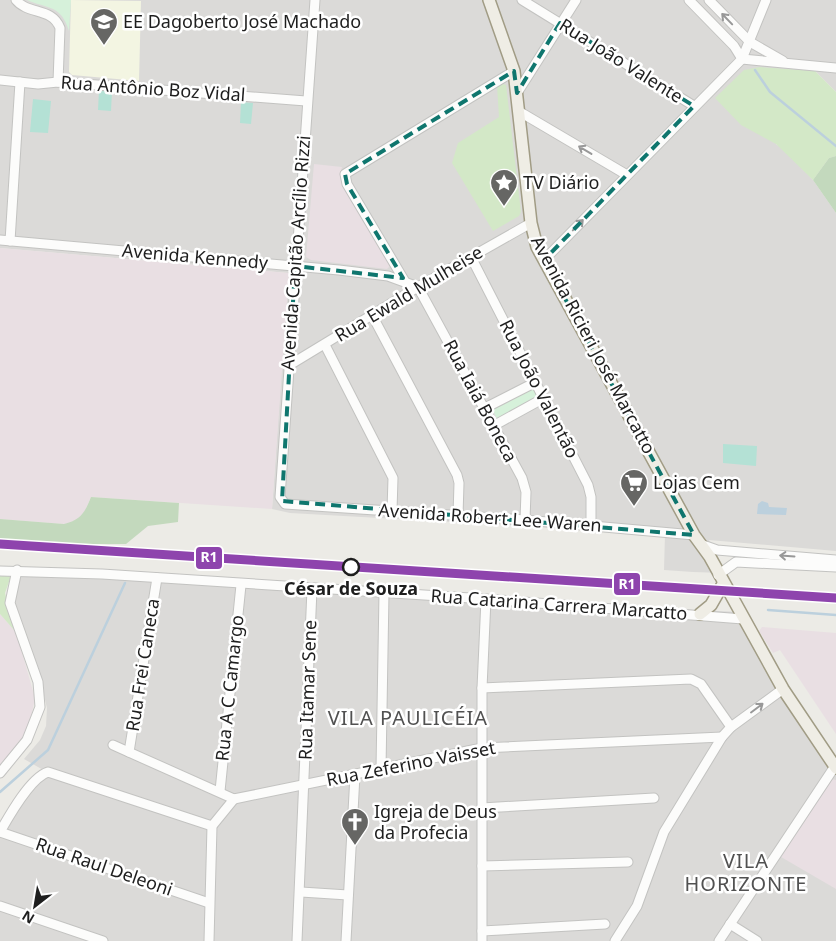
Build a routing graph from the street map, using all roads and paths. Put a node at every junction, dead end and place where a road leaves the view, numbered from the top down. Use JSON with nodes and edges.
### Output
{"nodes":[{"id":1,"x":16,"y":0,"type":"edge"},
{"id":2,"x":315,"y":0,"type":"edge"},
{"id":3,"x":489,"y":0,"type":"edge"},
{"id":4,"x":522,"y":0,"type":"edge"},
{"id":5,"x":576,"y":0,"type":"edge"},
{"id":6,"x":689,"y":0,"type":"edge"},
{"id":7,"x":709,"y":0,"type":"edge"},
{"id":8,"x":766,"y":0,"type":"edge"},
{"id":9,"x":560,"y":24,"type":"junction"},
{"id":10,"x":750,"y":42,"type":"junction"},
{"id":11,"x":742,"y":59,"type":"junction"},
{"id":12,"x":794,"y":66,"type":"junction"},
{"id":13,"x":836,"y":68,"type":"edge"},
{"id":14,"x":514,"y":71,"type":"junction"},
{"id":15,"x":0,"y":80,"type":"edge"},
{"id":16,"x":20,"y":82,"type":"junction"},
{"id":17,"x":58,"y":82,"type":"junction"},
{"id":18,"x":517,"y":93,"type":"junction"},
{"id":19,"x":306,"y":101,"type":"junction"},
{"id":20,"x":694,"y":106,"type":"junction"},
{"id":21,"x":520,"y":112,"type":"junction"},
{"id":22,"x":627,"y":175,"type":"junction"},
{"id":23,"x":530,"y":222,"type":"junction"},
{"id":24,"x":0,"y":240,"type":"edge"},
{"id":25,"x":10,"y":241,"type":"junction"},
{"id":26,"x":472,"y":257,"type":"junction"},
{"id":27,"x":544,"y":260,"type":"junction"},
{"id":28,"x":295,"y":266,"type":"junction"},
{"id":29,"x":404,"y":280,"type":"junction"},
{"id":30,"x":418,"y":287,"type":"junction"},
{"id":31,"x":372,"y":315,"type":"junction"},
{"id":32,"x":325,"y":345,"type":"junction"},
{"id":33,"x":288,"y":366,"type":"junction"},
{"id":34,"x":536,"y":382,"type":"junction"},
{"id":35,"x":544,"y":398,"type":"junction"},
{"id":36,"x":485,"y":408,"type":"junction"},
{"id":37,"x":494,"y":425,"type":"junction"},
{"id":38,"x":285,"y":504,"type":"joint"},
{"id":39,"x":392,"y":512,"type":"junction"},
{"id":40,"x":458,"y":516,"type":"junction"},
{"id":41,"x":525,"y":520,"type":"junction"},
{"id":42,"x":591,"y":525,"type":"junction"},
{"id":43,"x":698,"y":539,"type":"junction"},
{"id":44,"x":836,"y":560,"type":"edge"},
{"id":45,"x":836,"y":567,"type":"edge"},
{"id":46,"x":17,"y":570,"type":"junction"},
{"id":47,"x":0,"y":571,"type":"edge"},
{"id":48,"x":157,"y":578,"type":"junction"},
{"id":49,"x":721,"y":579,"type":"junction"},
{"id":50,"x":241,"y":585,"type":"junction"},
{"id":51,"x":312,"y":588,"type":"junction"},
{"id":52,"x":384,"y":593,"type":"junction"},
{"id":53,"x":486,"y":599,"type":"junction"},
{"id":54,"x":700,"y":614,"type":"junction"},
{"id":55,"x":743,"y":619,"type":"junction"},
{"id":56,"x":482,"y":688,"type":"junction"},
{"id":57,"x":783,"y":688,"type":"junction"},
{"id":58,"x":731,"y":727,"type":"junction"},
{"id":59,"x":722,"y":737,"type":"junction"},
{"id":60,"x":113,"y":745,"type":"dead end"},
{"id":61,"x":482,"y":748,"type":"junction"},
{"id":62,"x":129,"y":752,"type":"junction"},
{"id":63,"x":835,"y":767,"type":"edge"},
{"id":64,"x":381,"y":769,"type":"junction"},
{"id":65,"x":0,"y":773,"type":"edge"},
{"id":66,"x":355,"y":775,"type":"junction"},
{"id":67,"x":304,"y":784,"type":"junction"},
{"id":68,"x":220,"y":791,"type":"junction"},
{"id":69,"x":654,"y":798,"type":"dead end"},
{"id":70,"x":234,"y":799,"type":"junction"},
{"id":71,"x":482,"y":808,"type":"junction"},
{"id":72,"x":212,"y":826,"type":"junction"},
{"id":73,"x":0,"y":832,"type":"edge"},
{"id":74,"x":628,"y":862,"type":"dead end"},
{"id":75,"x":482,"y":866,"type":"junction"},
{"id":76,"x":301,"y":892,"type":"junction"},
{"id":77,"x":348,"y":895,"type":"junction"},
{"id":78,"x":209,"y":903,"type":"junction"},
{"id":79,"x":0,"y":906,"type":"edge"},
{"id":80,"x":605,"y":924,"type":"dead end"},
{"id":81,"x":730,"y":924,"type":"junction"},
{"id":82,"x":482,"y":931,"type":"junction"},
{"id":83,"x":103,"y":941,"type":"edge"},
{"id":84,"x":209,"y":941,"type":"edge"},
{"id":85,"x":297,"y":941,"type":"edge"},
{"id":86,"x":346,"y":941,"type":"edge"},
{"id":87,"x":482,"y":941,"type":"edge"},
{"id":88,"x":615,"y":941,"type":"edge"},
{"id":89,"x":719,"y":941,"type":"edge"},
{"id":90,"x":757,"y":941,"type":"edge"}],
"edges":[{"from":1,"to":17,"type":"street"},
{"from":2,"to":19,"type":"street","name":"Avenida Capitão Arcílio Rizzi"},
{"from":3,"to":14,"type":"main road","name":"Avenida Ricieri José Marcatto"},
{"from":4,"to":9,"type":"street","name":"Rua João Valente"},
{"from":5,"to":9,"type":"street"},
{"from":6,"to":11,"type":"street"},
{"from":10,"to":7,"type":"street","one_way":true},
{"from":8,"to":10,"type":"street"},
{"from":9,"to":18,"type":"street"},
{"from":9,"to":20,"type":"street","name":"Rua João Valente"},
{"from":10,"to":11,"type":"street"},
{"from":10,"to":12,"type":"street"},
{"from":11,"to":12,"type":"street"},
{"from":11,"to":20,"type":"street"},
{"from":12,"to":13,"type":"street"},
{"from":14,"to":18,"type":"main road","name":"Avenida Ricieri José Marcatto"},
{"from":14,"to":29,"type":"street"},
{"from":15,"to":16,"type":"street","name":"Rua Antônio Boz Vidal"},
{"from":16,"to":17,"type":"street","name":"Rua Antônio Boz Vidal"},
{"from":16,"to":25,"type":"street"},
{"from":17,"to":19,"type":"street","name":"Rua Antônio Boz Vidal"},
{"from":18,"to":21,"type":"main road","name":"Avenida Ricieri José Marcatto"},
{"from":19,"to":28,"type":"street","name":"Avenida Capitão Arcílio Rizzi"},
{"from":20,"to":22,"type":"street"},
{"from":22,"to":21,"type":"street","one_way":true},
{"from":21,"to":23,"type":"main road","name":"Avenida Ricieri José Marcatto"},
{"from":27,"to":22,"type":"street","one_way":true},
{"from":23,"to":26,"type":"street","name":"Rua Ewald Mulheise"},
{"from":23,"to":27,"type":"main road","name":"Avenida Ricieri José Marcatto"},
{"from":24,"to":25,"type":"street","name":"Avenida Kennedy"},
{"from":25,"to":28,"type":"street","name":"Avenida Kennedy"},
{"from":26,"to":30,"type":"street","name":"Rua Ewald Mulheise"},
{"from":26,"to":34,"type":"street","name":"Rua João Valentão"},
{"from":27,"to":43,"type":"main road","name":"Avenida Ricieri José Marcatto"},
{"from":28,"to":29,"type":"street","name":"Avenida Kennedy"},
{"from":28,"to":33,"type":"street","name":"Avenida Capitão Arcílio Rizzi"},
{"from":29,"to":30,"type":"street","name":"Avenida Kennedy"},
{"from":30,"to":31,"type":"street","name":"Rua Ewald Mulheise"},
{"from":30,"to":36,"type":"street","name":"Rua Iaiá Boneca"},
{"from":31,"to":32,"type":"street","name":"Rua Ewald Mulheise"},
{"from":31,"to":40,"type":"street"},
{"from":32,"to":33,"type":"street","name":"Rua Ewald Mulheise"},
{"from":32,"to":39,"type":"street"},
{"from":33,"to":38,"type":"street","name":"Avenida Capitão Arcílio Rizzi"},
{"from":34,"to":35,"type":"street","name":"Rua João Valentão"},
{"from":34,"to":36,"type":"street"},
{"from":35,"to":37,"type":"street"},
{"from":35,"to":42,"type":"street","name":"Rua João Valentão"},
{"from":36,"to":37,"type":"street","name":"Rua Iaiá Boneca"},
{"from":37,"to":41,"type":"street","name":"Rua Iaiá Boneca"},
{"from":38,"to":39,"type":"street","name":"Avenida Robert Lee Waren"},
{"from":39,"to":40,"type":"street","name":"Avenida Robert Lee Waren"},
{"from":40,"to":41,"type":"street","name":"Avenida Robert Lee Waren"},
{"from":41,"to":42,"type":"street","name":"Avenida Robert Lee Waren"},
{"from":42,"to":43,"type":"street","name":"Avenida Robert Lee Waren"},
{"from":44,"to":43,"type":"street","name":"Avenida Robert Lee Waren","one_way":true},
{"from":43,"to":49,"type":"main road","name":"Avenida Ricieri José Marcatto"},
{"from":45,"to":49,"type":"street"},
{"from":46,"to":47,"type":"street","name":"Rua Catarina Carrera Marcatto"},
{"from":46,"to":48,"type":"street","name":"Rua Catarina Carrera Marcatto"},
{"from":46,"to":65,"type":"street"},
{"from":48,"to":50,"type":"street","name":"Rua Catarina Carrera Marcatto"},
{"from":48,"to":62,"type":"street","name":"Rua Frei Caneca"},
{"from":49,"to":54,"type":"main road"},
{"from":49,"to":55,"type":"main road","name":"Avenida Ricieri José Marcatto"},
{"from":50,"to":51,"type":"street","name":"Rua Catarina Carrera Marcatto"},
{"from":50,"to":68,"type":"street","name":"Rua A C Camargo"},
{"from":51,"to":52,"type":"street","name":"Rua Catarina Carrera Marcatto"},
{"from":51,"to":67,"type":"street","name":"Rua Itamar Sene"},
{"from":52,"to":53,"type":"street","name":"Rua Catarina Carrera Marcatto"},
{"from":52,"to":64,"type":"street"},
{"from":53,"to":54,"type":"street","name":"Rua Catarina Carrera Marcatto"},
{"from":53,"to":56,"type":"street"},
{"from":54,"to":55,"type":"street","name":"Rua Catarina Carrera Marcatto"},
{"from":55,"to":57,"type":"main road","name":"Avenida Ricieri José Marcatto"},
{"from":56,"to":58,"type":"street"},
{"from":56,"to":61,"type":"street"},
{"from":58,"to":57,"type":"street","one_way":true},
{"from":57,"to":63,"type":"main road","name":"Avenida Ricieri José Marcatto"},
{"from":58,"to":59,"type":"street"},
{"from":59,"to":61,"type":"street","name":"Rua Zeferino Vaisset"},
{"from":59,"to":88,"type":"street"},
{"from":60,"to":62,"type":"street"},
{"from":61,"to":64,"type":"street","name":"Rua Zeferino Vaisset"},
{"from":61,"to":71,"type":"street"},
{"from":62,"to":68,"type":"street"},
{"from":63,"to":81,"type":"street"},
{"from":64,"to":66,"type":"street","name":"Rua Zeferino Vaisset"},
{"from":66,"to":67,"type":"street","name":"Rua Zeferino Vaisset"},
{"from":66,"to":77,"type":"street"},
{"from":67,"to":70,"type":"street","name":"Rua Zeferino Vaisset"},
{"from":67,"to":76,"type":"street","name":"Rua Itamar Sene"},
{"from":68,"to":70,"type":"street"},
{"from":69,"to":71,"type":"street"},
{"from":70,"to":72,"type":"street"},
{"from":71,"to":75,"type":"street"},
{"from":72,"to":73,"type":"street"},
{"from":72,"to":78,"type":"street"},
{"from":73,"to":78,"type":"street","name":"Rua Raul Deleoni"},
{"from":74,"to":75,"type":"street"},
{"from":75,"to":82,"type":"street"},
{"from":76,"to":77,"type":"street"},
{"from":76,"to":85,"type":"street","name":"Rua Itamar Sene"},
{"from":77,"to":86,"type":"street"},
{"from":78,"to":84,"type":"street"},
{"from":79,"to":83,"type":"street"},
{"from":80,"to":82,"type":"street"},
{"from":81,"to":89,"type":"street"},
{"from":81,"to":90,"type":"street"},
{"from":82,"to":87,"type":"street"}]}
